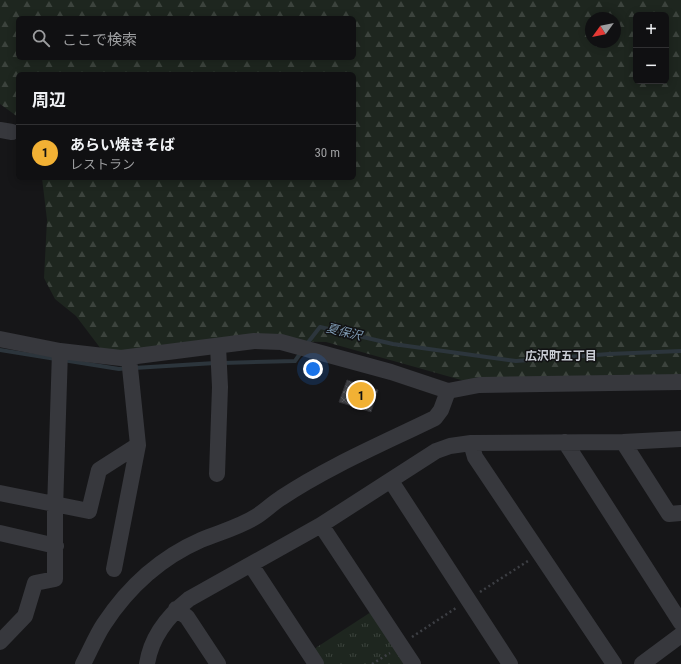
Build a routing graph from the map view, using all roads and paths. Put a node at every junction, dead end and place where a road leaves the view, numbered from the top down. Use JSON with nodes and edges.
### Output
{"nodes":[{"id":1,"x":0,"y":339,"type":"edge"},
{"id":2,"x":218,"y":346,"type":"junction"},
{"id":3,"x":60,"y":351,"type":"junction"},
{"id":4,"x":129,"y":358,"type":"junction"},
{"id":5,"x":681,"y":382,"type":"edge"},
{"id":6,"x":448,"y":391,"type":"junction"},
{"id":7,"x":681,"y":440,"type":"edge"},
{"id":8,"x":565,"y":442,"type":"junction"},
{"id":9,"x":623,"y":442,"type":"junction"},
{"id":10,"x":471,"y":443,"type":"junction"},
{"id":11,"x":138,"y":445,"type":"junction"},
{"id":12,"x":217,"y":474,"type":"dead end"},
{"id":13,"x":391,"y":481,"type":"junction"},
{"id":14,"x":0,"y":493,"type":"edge"},
{"id":15,"x":55,"y":504,"type":"junction"},
{"id":16,"x":681,"y":513,"type":"edge"},
{"id":17,"x":321,"y":525,"type":"junction"},
{"id":18,"x":0,"y":533,"type":"edge"},
{"id":19,"x":56,"y":546,"type":"junction"},
{"id":20,"x":251,"y":565,"type":"junction"},
{"id":21,"x":114,"y":569,"type":"dead end"},
{"id":22,"x":176,"y":609,"type":"junction"},
{"id":23,"x":681,"y":623,"type":"edge"},
{"id":24,"x":681,"y":635,"type":"edge"},
{"id":25,"x":0,"y":642,"type":"edge"},
{"id":26,"x":395,"y":649,"type":"dead end"},
{"id":27,"x":83,"y":664,"type":"edge"},
{"id":28,"x":147,"y":664,"type":"edge"},
{"id":29,"x":218,"y":664,"type":"edge"},
{"id":30,"x":316,"y":664,"type":"edge"},
{"id":31,"x":372,"y":664,"type":"edge"},
{"id":32,"x":413,"y":664,"type":"edge"},
{"id":33,"x":510,"y":664,"type":"edge"},
{"id":34,"x":614,"y":664,"type":"edge"},
{"id":35,"x":642,"y":664,"type":"edge"}],
"edges":[{"from":1,"to":3,"type":"street"},
{"from":2,"to":4,"type":"street"},
{"from":2,"to":6,"type":"street"},
{"from":2,"to":12,"type":"street"},
{"from":3,"to":4,"type":"street"},
{"from":3,"to":15,"type":"street"},
{"from":4,"to":11,"type":"street"},
{"from":5,"to":6,"type":"street"},
{"from":6,"to":27,"type":"street"},
{"from":7,"to":9,"type":"street"},
{"from":8,"to":9,"type":"street"},
{"from":8,"to":10,"type":"street"},
{"from":8,"to":23,"type":"street"},
{"from":9,"to":16,"type":"street"},
{"from":10,"to":13,"type":"street"},
{"from":10,"to":34,"type":"street"},
{"from":11,"to":15,"type":"street"},
{"from":11,"to":21,"type":"street"},
{"from":13,"to":17,"type":"street"},
{"from":13,"to":33,"type":"street"},
{"from":14,"to":15,"type":"street"},
{"from":15,"to":19,"type":"street"},
{"from":17,"to":20,"type":"street"},
{"from":17,"to":32,"type":"street"},
{"from":18,"to":19,"type":"street"},
{"from":19,"to":25,"type":"street"},
{"from":20,"to":22,"type":"street"},
{"from":20,"to":30,"type":"street"},
{"from":22,"to":28,"type":"street"},
{"from":22,"to":29,"type":"street"},
{"from":24,"to":35,"type":"street"},
{"from":26,"to":31,"type":"path"}]}
